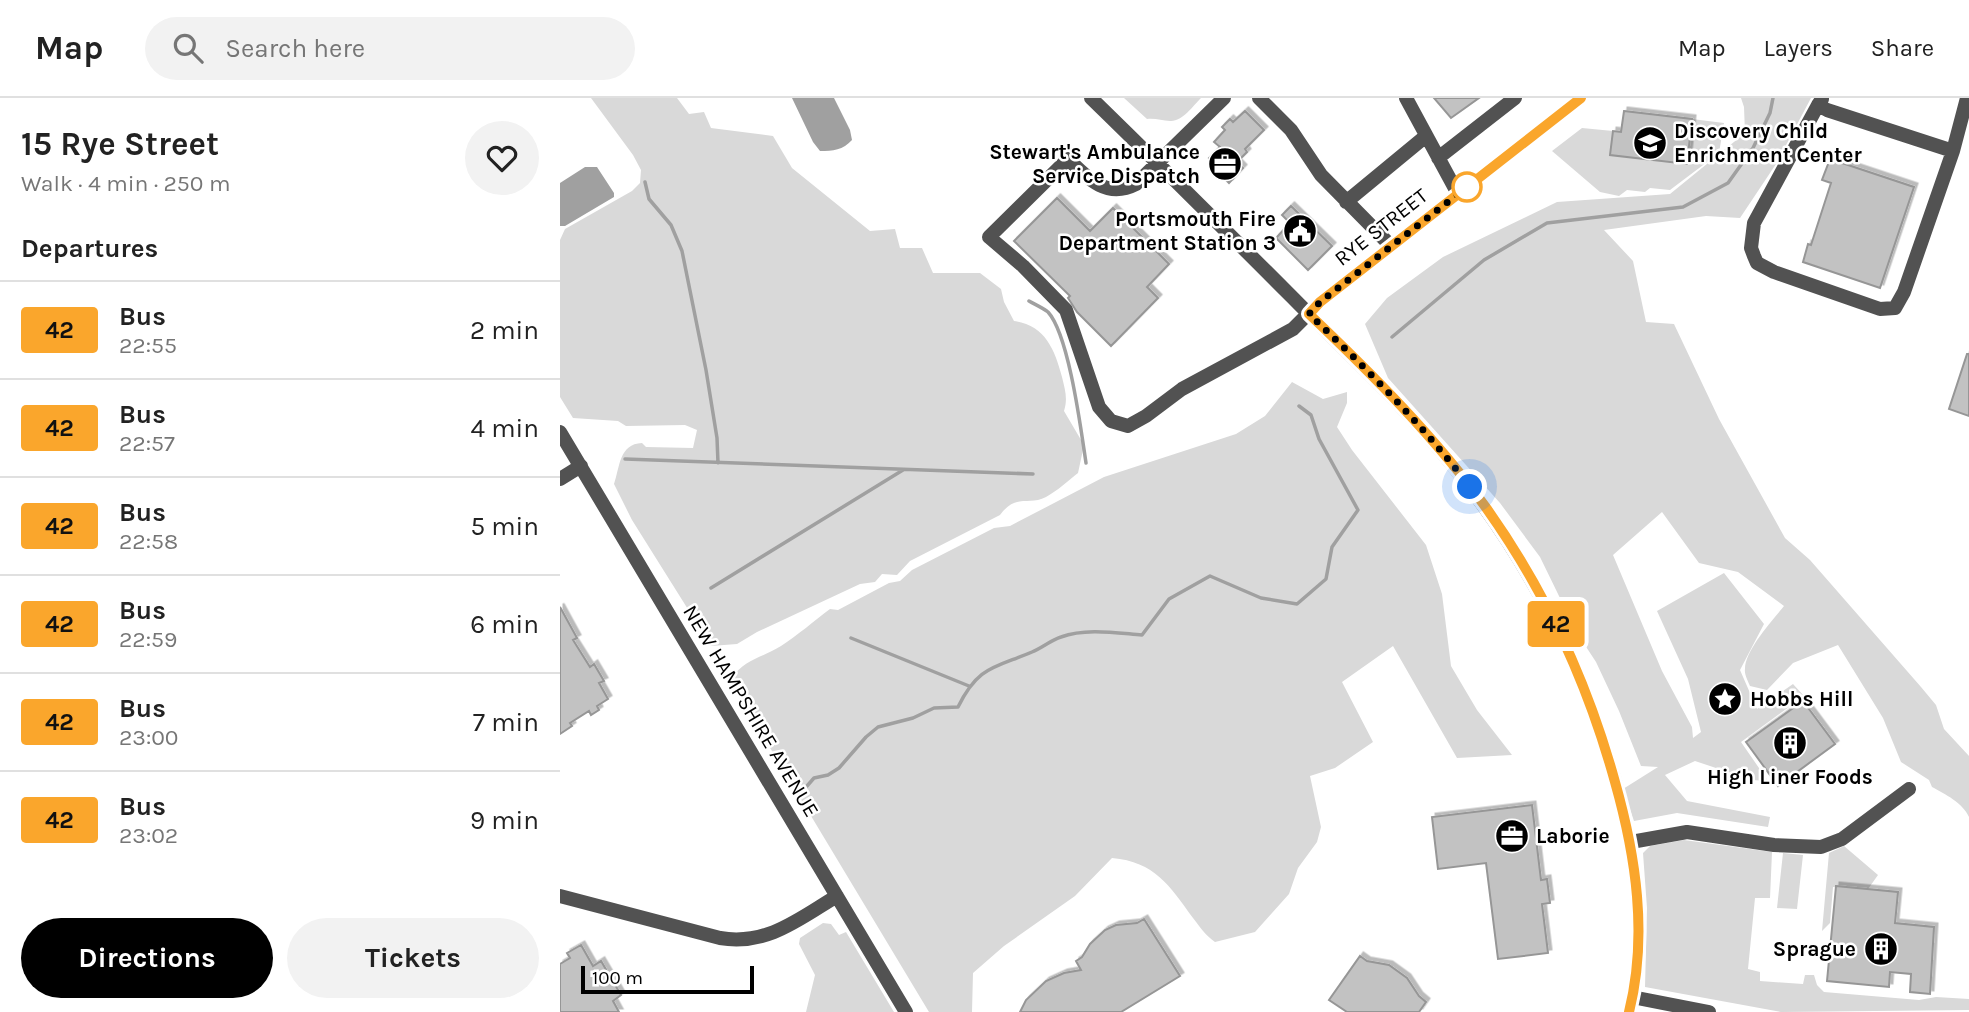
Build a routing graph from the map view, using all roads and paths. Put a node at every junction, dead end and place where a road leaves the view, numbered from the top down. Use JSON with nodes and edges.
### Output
{"nodes":[{"id":1,"x":1091,"y":98,"type":"edge"},
{"id":2,"x":1224,"y":98,"type":"edge"},
{"id":3,"x":1259,"y":98,"type":"edge"},
{"id":4,"x":1406,"y":98,"type":"edge"},
{"id":5,"x":1516,"y":98,"type":"edge"},
{"id":6,"x":1581,"y":98,"type":"edge"},
{"id":7,"x":1966,"y":98,"type":"edge"},
{"id":8,"x":1821,"y":102,"type":"edge"},
{"id":9,"x":1426,"y":136,"type":"junction"},
{"id":10,"x":1953,"y":151,"type":"junction"},
{"id":11,"x":1438,"y":158,"type":"junction"},
{"id":12,"x":1158,"y":163,"type":"junction"},
{"id":13,"x":1458,"y":194,"type":"junction"},
{"id":14,"x":1346,"y":202,"type":"junction"},
{"id":15,"x":1391,"y":246,"type":"junction"},
{"id":16,"x":1309,"y":314,"type":"junction"},
{"id":17,"x":560,"y":432,"type":"edge"},
{"id":18,"x":581,"y":466,"type":"junction"},
{"id":19,"x":560,"y":479,"type":"edge"},
{"id":20,"x":1909,"y":789,"type":"dead end"},
{"id":21,"x":1631,"y":842,"type":"junction"},
{"id":22,"x":560,"y":896,"type":"edge"},
{"id":23,"x":836,"y":896,"type":"junction"},
{"id":24,"x":1631,"y":1005,"type":"edge"},
{"id":25,"x":906,"y":1012,"type":"edge"},
{"id":26,"x":1709,"y":1012,"type":"edge"}],
"edges":[{"from":1,"to":12,"type":"street"},
{"from":2,"to":12,"type":"street"},
{"from":3,"to":14,"type":"street"},
{"from":4,"to":9,"type":"street"},
{"from":5,"to":11,"type":"street"},
{"from":6,"to":13,"type":"street","name":"RYE STREET"},
{"from":7,"to":10,"type":"street"},
{"from":8,"to":10,"type":"street"},
{"from":8,"to":10,"type":"street"},
{"from":9,"to":11,"type":"street"},
{"from":9,"to":14,"type":"street"},
{"from":11,"to":13,"type":"street"},
{"from":12,"to":16,"type":"street"},
{"from":12,"to":16,"type":"street","name":"RYE STREET"},
{"from":13,"to":15,"type":"street","name":"RYE STREET"},
{"from":14,"to":15,"type":"street"},
{"from":15,"to":16,"type":"street","name":"RYE STREET"},
{"from":16,"to":21,"type":"street"},
{"from":17,"to":18,"type":"street","name":"NEW HAMPSHIRE AVENUE"},
{"from":18,"to":19,"type":"street"},
{"from":18,"to":23,"type":"street","name":"NEW HAMPSHIRE AVENUE"},
{"from":20,"to":21,"type":"street"},
{"from":21,"to":24,"type":"street"},
{"from":22,"to":23,"type":"street"},
{"from":23,"to":25,"type":"street","name":"NEW HAMPSHIRE AVENUE"},
{"from":24,"to":26,"type":"street"}]}
